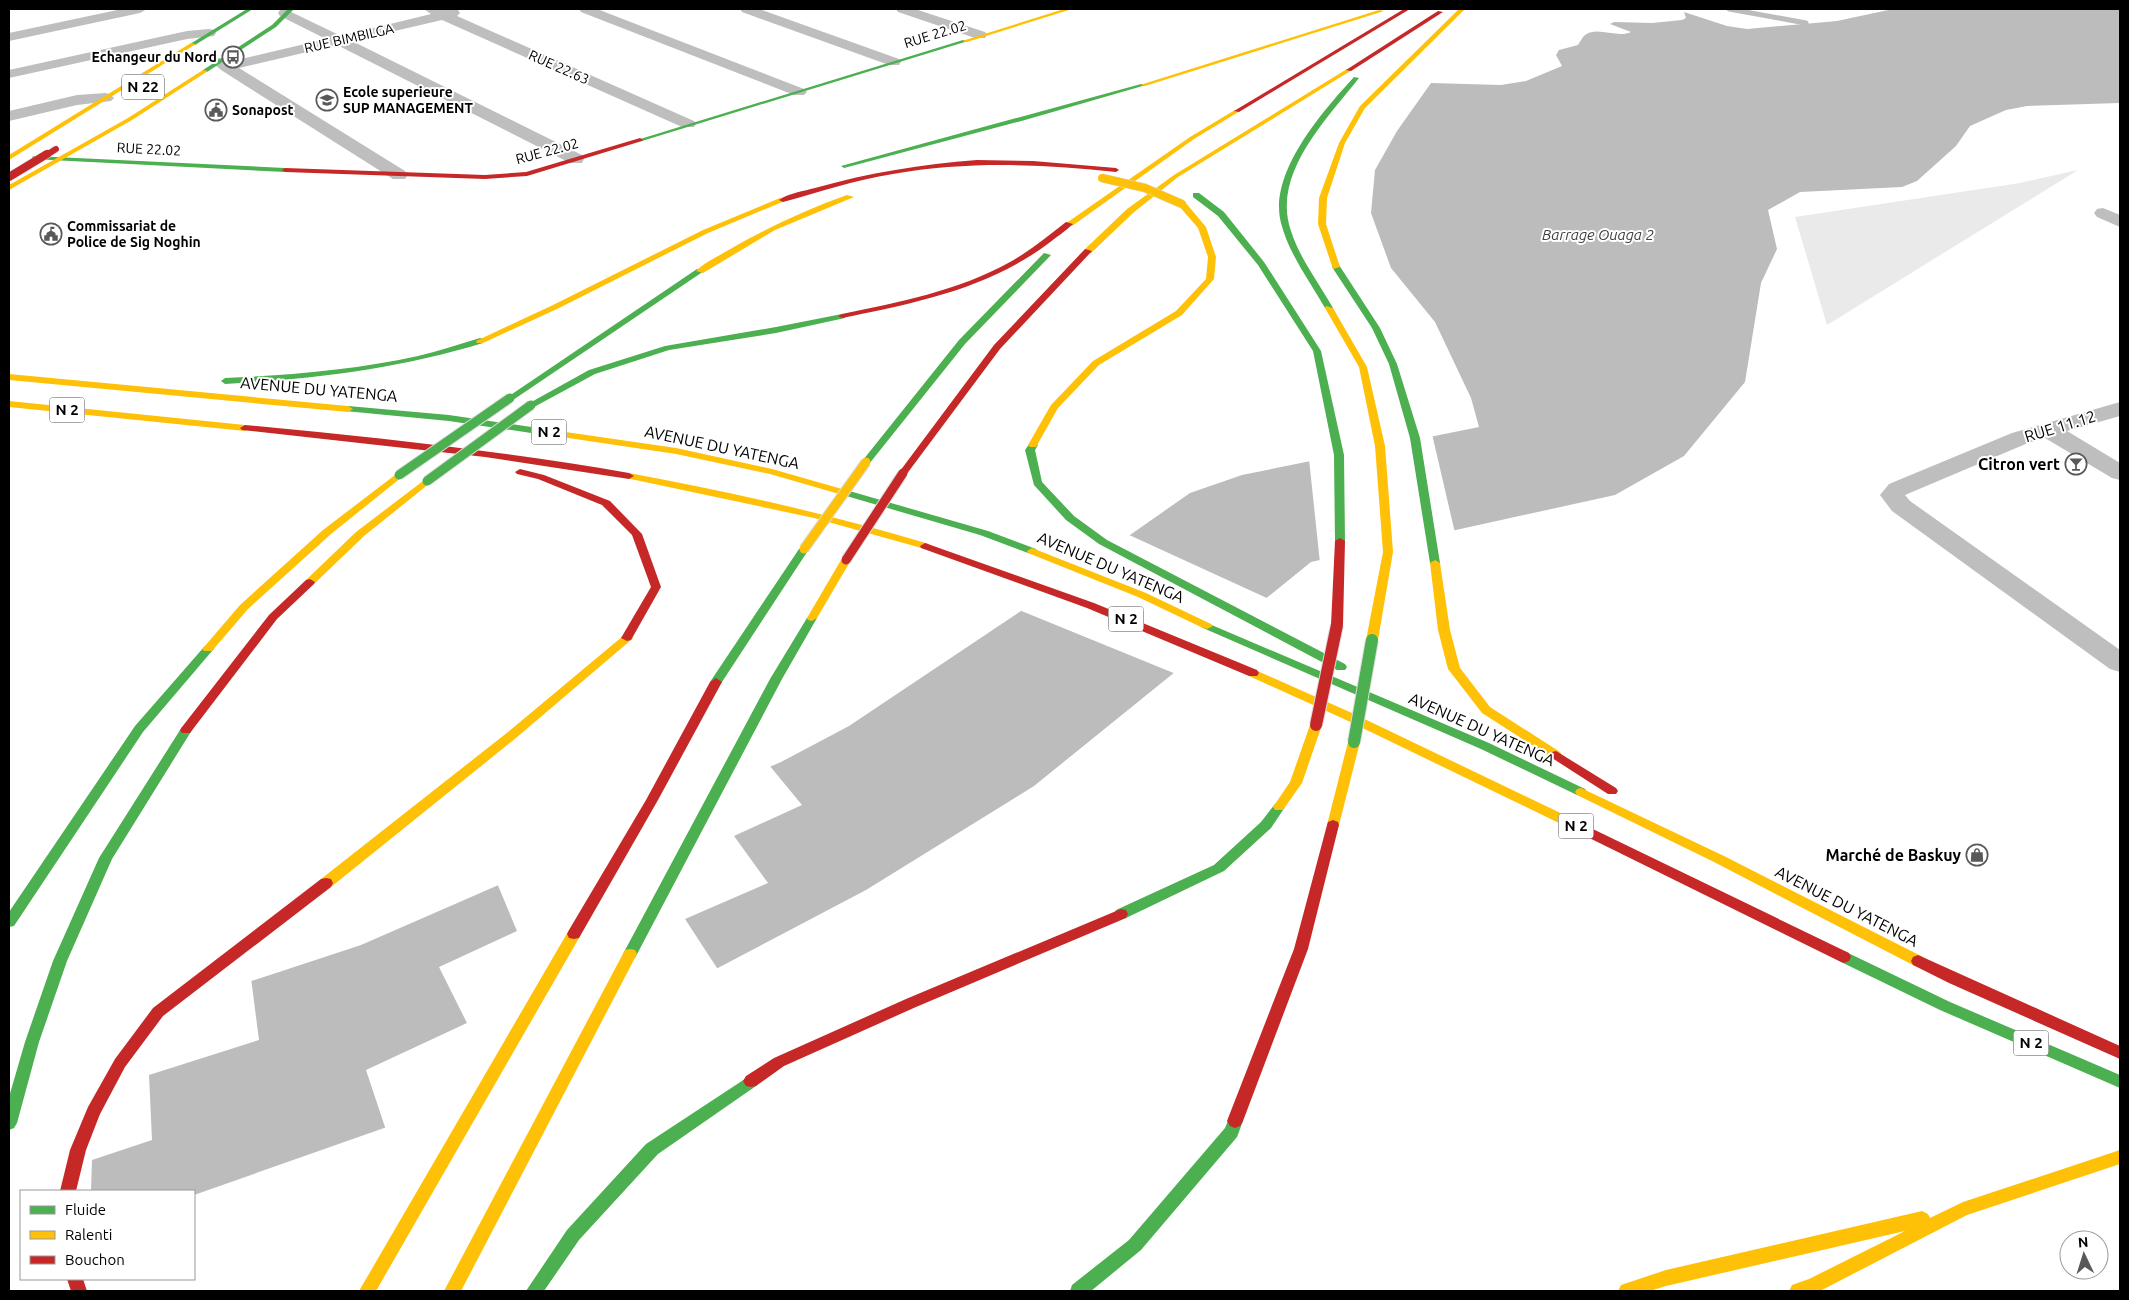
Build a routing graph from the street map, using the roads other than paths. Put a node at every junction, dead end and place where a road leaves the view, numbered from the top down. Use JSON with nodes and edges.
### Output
{"nodes":[{"id":1,"x":140,"y":9,"type":"edge"},
{"id":2,"x":250,"y":9,"type":"edge"},
{"id":3,"x":265,"y":9,"type":"edge"},
{"id":4,"x":430,"y":9,"type":"edge"},
{"id":5,"x":586,"y":9,"type":"edge"},
{"id":6,"x":747,"y":9,"type":"edge"},
{"id":7,"x":903,"y":9,"type":"edge"},
{"id":8,"x":1063,"y":9,"type":"edge"},
{"id":9,"x":1386,"y":9,"type":"edge"},
{"id":10,"x":1407,"y":9,"type":"edge"},
{"id":11,"x":1445,"y":9,"type":"edge"},
{"id":12,"x":1462,"y":9,"type":"edge"},
{"id":13,"x":286,"y":10,"type":"edge"},
{"id":14,"x":463,"y":11,"type":"dead end"},
{"id":15,"x":444,"y":15,"type":"junction"},
{"id":16,"x":243,"y":30,"type":"junction"},
{"id":17,"x":209,"y":33,"type":"junction"},
{"id":18,"x":980,"y":35,"type":"junction"},
{"id":19,"x":9,"y":37,"type":"edge"},
{"id":20,"x":339,"y":40,"type":"junction"},
{"id":21,"x":1383,"y":49,"type":"junction"},
{"id":22,"x":894,"y":62,"type":"junction"},
{"id":23,"x":222,"y":64,"type":"junction"},
{"id":24,"x":9,"y":74,"type":"edge"},
{"id":25,"x":799,"y":92,"type":"junction"},
{"id":26,"x":106,"y":98,"type":"junction"},
{"id":27,"x":9,"y":116,"type":"edge"},
{"id":28,"x":688,"y":124,"type":"junction"},
{"id":29,"x":72,"y":138,"type":"dead end"},
{"id":30,"x":576,"y":159,"type":"junction"},
{"id":31,"x":10,"y":160,"type":"edge"},
{"id":32,"x":56,"y":160,"type":"junction"},
{"id":33,"x":832,"y":170,"type":"dead end"},
{"id":34,"x":1012,"y":174,"type":"dead end"},
{"id":35,"x":399,"y":175,"type":"junction"},
{"id":36,"x":9,"y":177,"type":"edge"},
{"id":37,"x":9,"y":188,"type":"edge"},
{"id":38,"x":865,"y":193,"type":"dead end"},
{"id":39,"x":1096,"y":206,"type":"junction"},
{"id":40,"x":2103,"y":214,"type":"dead end"},
{"id":41,"x":2120,"y":222,"type":"edge"},
{"id":42,"x":658,"y":241,"type":"dead end"},
{"id":43,"x":512,"y":328,"type":"junction"},
{"id":44,"x":11,"y":377,"type":"edge"},
{"id":45,"x":211,"y":379,"type":"dead end"},
{"id":46,"x":193,"y":382,"type":"dead end"},
{"id":47,"x":9,"y":404,"type":"edge"},
{"id":48,"x":2120,"y":409,"type":"edge"},
{"id":49,"x":126,"y":417,"type":"junction"},
{"id":50,"x":43,"y":420,"type":"dead end"},
{"id":51,"x":2046,"y":429,"type":"junction"},
{"id":52,"x":402,"y":444,"type":"junction"},
{"id":53,"x":2120,"y":473,"type":"edge"},
{"id":54,"x":2120,"y":663,"type":"edge"},
{"id":55,"x":1485,"y":746,"type":"junction"},
{"id":56,"x":1719,"y":859,"type":"junction"},
{"id":57,"x":9,"y":922,"type":"edge"},
{"id":58,"x":2120,"y":1053,"type":"edge"},
{"id":59,"x":2120,"y":1082,"type":"edge"},
{"id":60,"x":9,"y":1123,"type":"edge"},
{"id":61,"x":2120,"y":1157,"type":"edge"},
{"id":62,"x":68,"y":1190,"type":"edge"},
{"id":63,"x":1963,"y":1209,"type":"junction"},
{"id":64,"x":1811,"y":1290,"type":"edge"},
{"id":65,"x":367,"y":1291,"type":"edge"},
{"id":66,"x":452,"y":1291,"type":"edge"},
{"id":67,"x":534,"y":1291,"type":"edge"},
{"id":68,"x":1078,"y":1291,"type":"edge"},
{"id":69,"x":1627,"y":1291,"type":"edge"}],
"edges":[{"from":1,"to":19,"type":"street"},
{"from":2,"to":17,"type":"main road"},
{"from":3,"to":16,"type":"main road","number":"N 22"},
{"from":4,"to":15,"type":"street","name":"RUE 22.63"},
{"from":5,"to":25,"type":"street"},
{"from":6,"to":22,"type":"street"},
{"from":7,"to":18,"type":"street"},
{"from":8,"to":18,"type":"main road","name":"RUE 22.02"},
{"from":9,"to":33,"type":"main road"},
{"from":10,"to":39,"type":"main road"},
{"from":11,"to":21,"type":"main road"},
{"from":12,"to":56,"type":"main road"},
{"from":13,"to":16,"type":"main road","number":"N 22"},
{"from":13,"to":20,"type":"street"},
{"from":13,"to":23,"type":"main road"},
{"from":14,"to":15,"type":"street","name":"RUE BIMBILGA"},
{"from":15,"to":20,"type":"street","name":"RUE BIMBILGA"},
{"from":15,"to":28,"type":"street","name":"RUE 22.63"},
{"from":16,"to":31,"type":"main road","number":"N 22"},
{"from":17,"to":24,"type":"street"},
{"from":17,"to":26,"type":"main road"},
{"from":18,"to":22,"type":"main road","name":"RUE 22.02"},
{"from":20,"to":23,"type":"street","name":"RUE BIMBILGA"},
{"from":20,"to":30,"type":"street"},
{"from":21,"to":66,"type":"main road","bridge":true},
{"from":21,"to":68,"type":"main road","bridge":true},
{"from":22,"to":25,"type":"main road","name":"RUE 22.02"},
{"from":23,"to":32,"type":"main road"},
{"from":23,"to":35,"type":"street"},
{"from":25,"to":28,"type":"main road","name":"RUE 22.02"},
{"from":26,"to":27,"type":"street"},
{"from":26,"to":31,"type":"main road"},
{"from":28,"to":30,"type":"main road","name":"RUE 22.02"},
{"from":29,"to":36,"type":"main road","bridge":true},
{"from":30,"to":35,"type":"main road","name":"RUE 22.02"},
{"from":31,"to":32,"type":"main road","name":"RUE 22.02"},
{"from":32,"to":35,"type":"main road","name":"RUE 22.02"},
{"from":32,"to":37,"type":"main road"},
{"from":34,"to":55,"type":"main road","bridge":true},
{"from":38,"to":57,"type":"main road","bridge":true},
{"from":39,"to":60,"type":"main road","bridge":true},
{"from":39,"to":65,"type":"main road","bridge":true},
{"from":40,"to":41,"type":"street"},
{"from":42,"to":43,"type":"main road"},
{"from":43,"to":45,"type":"main road"},
{"from":43,"to":67,"type":"main road","bridge":true},
{"from":44,"to":46,"type":"main road"},
{"from":44,"to":55,"type":"main road","name":"AVENUE DU YATENGA","number":"N 2"},
{"from":47,"to":49,"type":"main road","number":"N 2"},
{"from":48,"to":51,"type":"street","name":"RUE 11.12"},
{"from":49,"to":50,"type":"main road"},
{"from":49,"to":52,"type":"main road","number":"N 2"},
{"from":51,"to":53,"type":"street"},
{"from":51,"to":54,"type":"street","name":"RUE 11.12"},
{"from":52,"to":59,"type":"main road","number":"N 2"},
{"from":52,"to":62,"type":"main road"},
{"from":55,"to":56,"type":"main road","name":"AVENUE DU YATENGA","number":"N 2"},
{"from":56,"to":58,"type":"main road","name":"AVENUE DU YATENGA","number":"N 2"},
{"from":61,"to":63,"type":"main road"},
{"from":63,"to":64,"type":"main road"},
{"from":63,"to":69,"type":"main road"}]}
